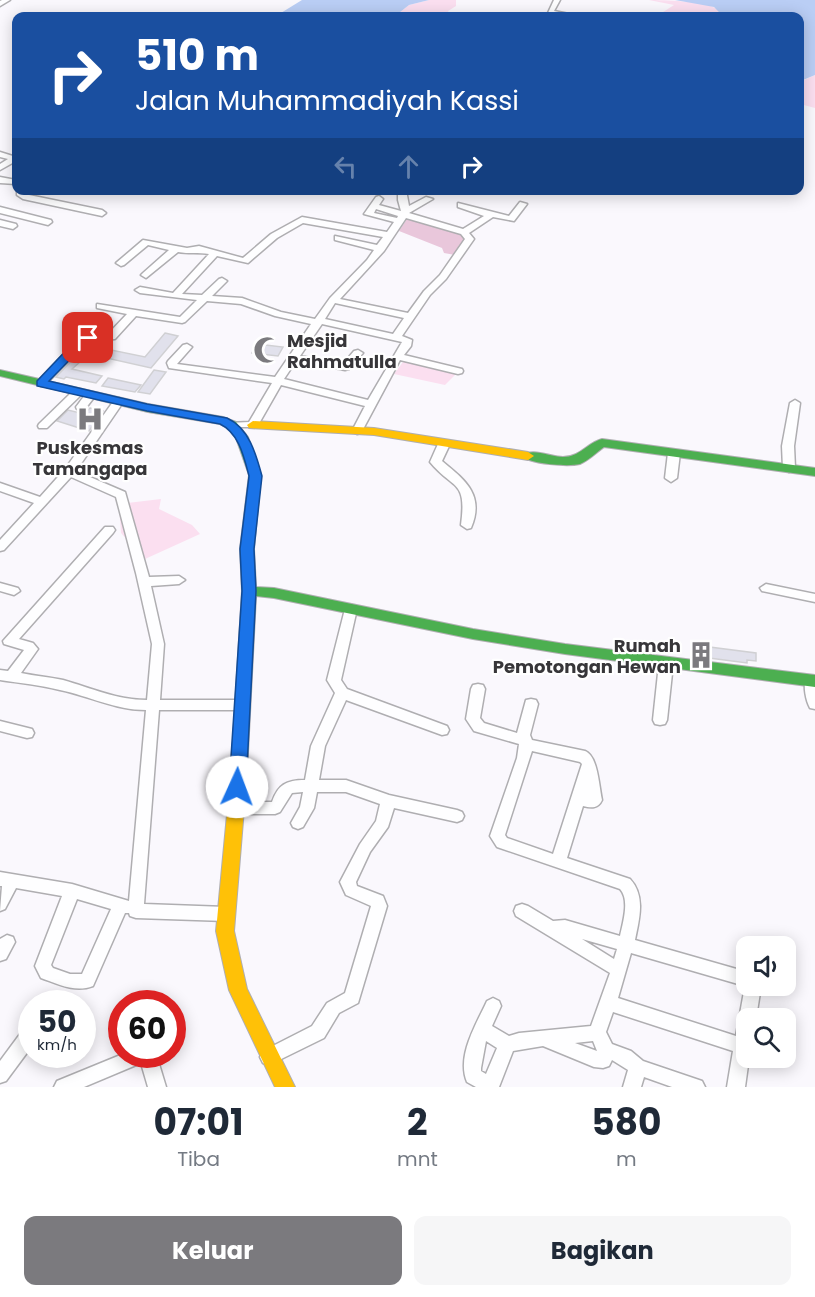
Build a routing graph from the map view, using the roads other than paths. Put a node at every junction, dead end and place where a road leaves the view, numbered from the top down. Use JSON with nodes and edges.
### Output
{"nodes":[{"id":1,"x":7,"y":0,"type":"edge"},
{"id":2,"x":0,"y":4,"type":"edge"},
{"id":3,"x":22,"y":195,"type":"edge"},
{"id":4,"x":402,"y":195,"type":"edge"},
{"id":5,"x":429,"y":199,"type":"dead end"},
{"id":6,"x":376,"y":202,"type":"dead end"},
{"id":7,"x":461,"y":204,"type":"dead end"},
{"id":8,"x":523,"y":204,"type":"dead end"},
{"id":9,"x":2,"y":213,"type":"edge"},
{"id":10,"x":102,"y":213,"type":"dead end"},
{"id":11,"x":491,"y":214,"type":"junction"},
{"id":12,"x":404,"y":215,"type":"junction"},
{"id":13,"x":48,"y":222,"type":"dead end"},
{"id":14,"x":0,"y":223,"type":"edge"},
{"id":15,"x":13,"y":226,"type":"dead end"},
{"id":16,"x":464,"y":232,"type":"junction"},
{"id":17,"x":390,"y":235,"type":"junction"},
{"id":18,"x":338,"y":238,"type":"dead end"},
{"id":19,"x":176,"y":249,"type":"junction"},
{"id":20,"x":381,"y":249,"type":"junction"},
{"id":21,"x":215,"y":253,"type":"junction"},
{"id":22,"x":121,"y":262,"type":"dead end"},
{"id":23,"x":146,"y":275,"type":"dead end"},
{"id":24,"x":222,"y":281,"type":"dead end"},
{"id":25,"x":140,"y":290,"type":"dead end"},
{"id":26,"x":175,"y":296,"type":"junction"},
{"id":27,"x":204,"y":298,"type":"junction"},
{"id":28,"x":333,"y":300,"type":"junction"},
{"id":29,"x":100,"y":306,"type":"dead end"},
{"id":30,"x":134,"y":313,"type":"junction"},
{"id":31,"x":412,"y":317,"type":"junction"},
{"id":32,"x":319,"y":322,"type":"junction"},
{"id":33,"x":397,"y":336,"type":"junction"},
{"id":34,"x":187,"y":347,"type":"dead end"},
{"id":35,"x":358,"y":353,"type":"dead end"},
{"id":36,"x":398,"y":356,"type":"junction"},
{"id":37,"x":294,"y":358,"type":"junction"},
{"id":38,"x":458,"y":371,"type":"dead end"},
{"id":39,"x":0,"y":373,"type":"edge"},
{"id":40,"x":278,"y":381,"type":"junction"},
{"id":41,"x":41,"y":383,"type":"junction"},
{"id":42,"x":84,"y":393,"type":"junction"},
{"id":43,"x":119,"y":401,"type":"junction"},
{"id":44,"x":795,"y":403,"type":"dead end"},
{"id":45,"x":371,"y":404,"type":"junction"},
{"id":46,"x":81,"y":407,"type":"dead end"},
{"id":47,"x":232,"y":425,"type":"junction"},
{"id":48,"x":253,"y":425,"type":"junction"},
{"id":49,"x":43,"y":426,"type":"dead end"},
{"id":50,"x":357,"y":431,"type":"junction"},
{"id":51,"x":444,"y":444,"type":"junction"},
{"id":52,"x":674,"y":453,"type":"junction"},
{"id":53,"x":789,"y":468,"type":"junction"},
{"id":54,"x":69,"y":472,"type":"junction"},
{"id":55,"x":815,"y":472,"type":"edge"},
{"id":56,"x":670,"y":478,"type":"dead end"},
{"id":57,"x":0,"y":487,"type":"edge"},
{"id":58,"x":44,"y":502,"type":"junction"},
{"id":59,"x":466,"y":525,"type":"dead end"},
{"id":60,"x":109,"y":530,"type":"dead end"},
{"id":61,"x":0,"y":547,"type":"edge"},
{"id":62,"x":179,"y":580,"type":"dead end"},
{"id":63,"x":144,"y":582,"type":"junction"},
{"id":64,"x":0,"y":587,"type":"edge"},
{"id":65,"x":766,"y":588,"type":"dead end"},
{"id":66,"x":14,"y":591,"type":"dead end"},
{"id":67,"x":249,"y":591,"type":"junction"},
{"id":68,"x":815,"y":598,"type":"edge"},
{"id":69,"x":351,"y":609,"type":"junction"},
{"id":70,"x":666,"y":664,"type":"junction"},
{"id":71,"x":6,"y":676,"type":"edge"},
{"id":72,"x":813,"y":682,"type":"edge"},
{"id":73,"x":478,"y":689,"type":"dead end"},
{"id":74,"x":342,"y":693,"type":"junction"},
{"id":75,"x":531,"y":704,"type":"dead end"},
{"id":76,"x":815,"y":704,"type":"edge"},
{"id":77,"x":241,"y":705,"type":"junction"},
{"id":78,"x":154,"y":706,"type":"junction"},
{"id":79,"x":660,"y":720,"type":"dead end"},
{"id":80,"x":0,"y":726,"type":"edge"},
{"id":81,"x":442,"y":730,"type":"dead end"},
{"id":82,"x":27,"y":733,"type":"dead end"},
{"id":83,"x":524,"y":742,"type":"junction"},
{"id":84,"x":311,"y":787,"type":"junction"},
{"id":85,"x":388,"y":801,"type":"junction"},
{"id":86,"x":237,"y":808,"type":"junction"},
{"id":87,"x":457,"y":816,"type":"dead end"},
{"id":88,"x":298,"y":823,"type":"dead end"},
{"id":89,"x":558,"y":862,"type":"junction"},
{"id":90,"x":6,"y":880,"type":"edge"},
{"id":91,"x":72,"y":891,"type":"junction"},
{"id":92,"x":0,"y":904,"type":"edge"},
{"id":93,"x":128,"y":908,"type":"junction"},
{"id":94,"x":522,"y":911,"type":"dead end"},
{"id":95,"x":226,"y":914,"type":"junction"},
{"id":96,"x":554,"y":930,"type":"junction"},
{"id":97,"x":625,"y":944,"type":"junction"},
{"id":98,"x":618,"y":970,"type":"junction"},
{"id":99,"x":736,"y":976,"type":"edge"},
{"id":100,"x":609,"y":1003,"type":"junction"},
{"id":101,"x":493,"y":1006,"type":"dead end"},
{"id":102,"x":483,"y":1029,"type":"junction"},
{"id":103,"x":597,"y":1033,"type":"junction"},
{"id":104,"x":544,"y":1038,"type":"junction"},
{"id":105,"x":736,"y":1044,"type":"edge"},
{"id":106,"x":507,"y":1045,"type":"junction"},
{"id":107,"x":606,"y":1050,"type":"junction"},
{"id":108,"x":18,"y":1051,"type":"edge"},
{"id":109,"x":269,"y":1057,"type":"junction"},
{"id":110,"x":638,"y":1067,"type":"junction"},
{"id":111,"x":110,"y":1068,"type":"edge"},
{"id":112,"x":150,"y":1068,"type":"edge"},
{"id":113,"x":739,"y":1068,"type":"edge"},
{"id":114,"x":0,"y":1075,"type":"edge"},
{"id":115,"x":280,"y":1085,"type":"edge"},
{"id":116,"x":63,"y":1087,"type":"edge"},
{"id":117,"x":157,"y":1087,"type":"edge"},
{"id":118,"x":490,"y":1087,"type":"edge"},
{"id":119,"x":632,"y":1087,"type":"edge"},
{"id":120,"x":696,"y":1087,"type":"edge"},
{"id":121,"x":736,"y":1087,"type":"edge"}],
"edges":[{"from":1,"to":2,"type":"street"},
{"from":3,"to":10,"type":"street"},
{"from":4,"to":12,"type":"street"},
{"from":5,"to":12,"type":"street"},
{"from":6,"to":12,"type":"street"},
{"from":7,"to":11,"type":"street"},
{"from":8,"to":11,"type":"street"},
{"from":9,"to":13,"type":"street"},
{"from":11,"to":16,"type":"street"},
{"from":12,"to":16,"type":"street"},
{"from":12,"to":17,"type":"street"},
{"from":14,"to":15,"type":"street"},
{"from":16,"to":31,"type":"street"},
{"from":17,"to":20,"type":"street"},
{"from":17,"to":21,"type":"street"},
{"from":18,"to":20,"type":"street"},
{"from":19,"to":21,"type":"street"},
{"from":19,"to":22,"type":"street"},
{"from":19,"to":23,"type":"street"},
{"from":20,"to":28,"type":"street"},
{"from":21,"to":26,"type":"street"},
{"from":24,"to":27,"type":"street"},
{"from":25,"to":26,"type":"street"},
{"from":26,"to":27,"type":"street"},
{"from":27,"to":30,"type":"street"},
{"from":27,"to":32,"type":"street"},
{"from":28,"to":31,"type":"street"},
{"from":28,"to":32,"type":"street"},
{"from":29,"to":30,"type":"street"},
{"from":30,"to":41,"type":"street"},
{"from":31,"to":33,"type":"street"},
{"from":32,"to":33,"type":"street"},
{"from":32,"to":37,"type":"street"},
{"from":33,"to":36,"type":"street"},
{"from":34,"to":40,"type":"street"},
{"from":35,"to":37,"type":"street"},
{"from":36,"to":38,"type":"street"},
{"from":36,"to":45,"type":"street"},
{"from":37,"to":40,"type":"street"},
{"from":39,"to":41,"type":"street"},
{"from":40,"to":45,"type":"street"},
{"from":40,"to":48,"type":"street"},
{"from":41,"to":42,"type":"street"},
{"from":42,"to":43,"type":"street"},
{"from":42,"to":46,"type":"street"},
{"from":42,"to":49,"type":"street"},
{"from":43,"to":47,"type":"street"},
{"from":43,"to":54,"type":"street"},
{"from":44,"to":53,"type":"street"},
{"from":45,"to":50,"type":"street"},
{"from":47,"to":48,"type":"street"},
{"from":47,"to":67,"type":"street"},
{"from":48,"to":50,"type":"street"},
{"from":50,"to":51,"type":"street"},
{"from":51,"to":52,"type":"street"},
{"from":51,"to":59,"type":"street"},
{"from":52,"to":53,"type":"street"},
{"from":52,"to":56,"type":"street"},
{"from":53,"to":55,"type":"street"},
{"from":54,"to":58,"type":"street"},
{"from":54,"to":63,"type":"street"},
{"from":57,"to":58,"type":"street"},
{"from":58,"to":61,"type":"street"},
{"from":60,"to":71,"type":"street"},
{"from":62,"to":63,"type":"street"},
{"from":63,"to":78,"type":"street"},
{"from":64,"to":66,"type":"street"},
{"from":65,"to":68,"type":"street"},
{"from":67,"to":69,"type":"street"},
{"from":67,"to":77,"type":"street"},
{"from":69,"to":70,"type":"street"},
{"from":69,"to":74,"type":"street"},
{"from":70,"to":72,"type":"street"},
{"from":70,"to":79,"type":"street"},
{"from":71,"to":78,"type":"street"},
{"from":72,"to":76,"type":"street"},
{"from":73,"to":83,"type":"street"},
{"from":74,"to":81,"type":"street"},
{"from":74,"to":84,"type":"street"},
{"from":75,"to":83,"type":"street"},
{"from":77,"to":78,"type":"street"},
{"from":77,"to":86,"type":"street"},
{"from":78,"to":93,"type":"street"},
{"from":80,"to":82,"type":"street"},
{"from":83,"to":89,"type":"street"},
{"from":83,"to":89,"type":"street"},
{"from":84,"to":85,"type":"street"},
{"from":84,"to":86,"type":"street"},
{"from":84,"to":88,"type":"street"},
{"from":85,"to":87,"type":"street"},
{"from":85,"to":109,"type":"street"},
{"from":86,"to":95,"type":"street"},
{"from":89,"to":97,"type":"street"},
{"from":90,"to":91,"type":"street"},
{"from":90,"to":92,"type":"street"},
{"from":91,"to":93,"type":"street"},
{"from":91,"to":93,"type":"street"},
{"from":93,"to":95,"type":"street"},
{"from":94,"to":96,"type":"street"},
{"from":95,"to":109,"type":"street"},
{"from":96,"to":97,"type":"street"},
{"from":96,"to":98,"type":"street"},
{"from":97,"to":98,"type":"street"},
{"from":97,"to":99,"type":"street"},
{"from":98,"to":100,"type":"street"},
{"from":100,"to":103,"type":"street"},
{"from":100,"to":105,"type":"street"},
{"from":101,"to":102,"type":"street"},
{"from":102,"to":106,"type":"street"},
{"from":102,"to":118,"type":"street"},
{"from":103,"to":104,"type":"street"},
{"from":103,"to":107,"type":"street"},
{"from":104,"to":106,"type":"street"},
{"from":104,"to":107,"type":"street"},
{"from":106,"to":118,"type":"street"},
{"from":107,"to":110,"type":"street"},
{"from":108,"to":114,"type":"street"},
{"from":109,"to":115,"type":"street"},
{"from":110,"to":119,"type":"street"},
{"from":110,"to":120,"type":"street"},
{"from":111,"to":116,"type":"street"},
{"from":112,"to":117,"type":"street"},
{"from":113,"to":121,"type":"street"}]}
